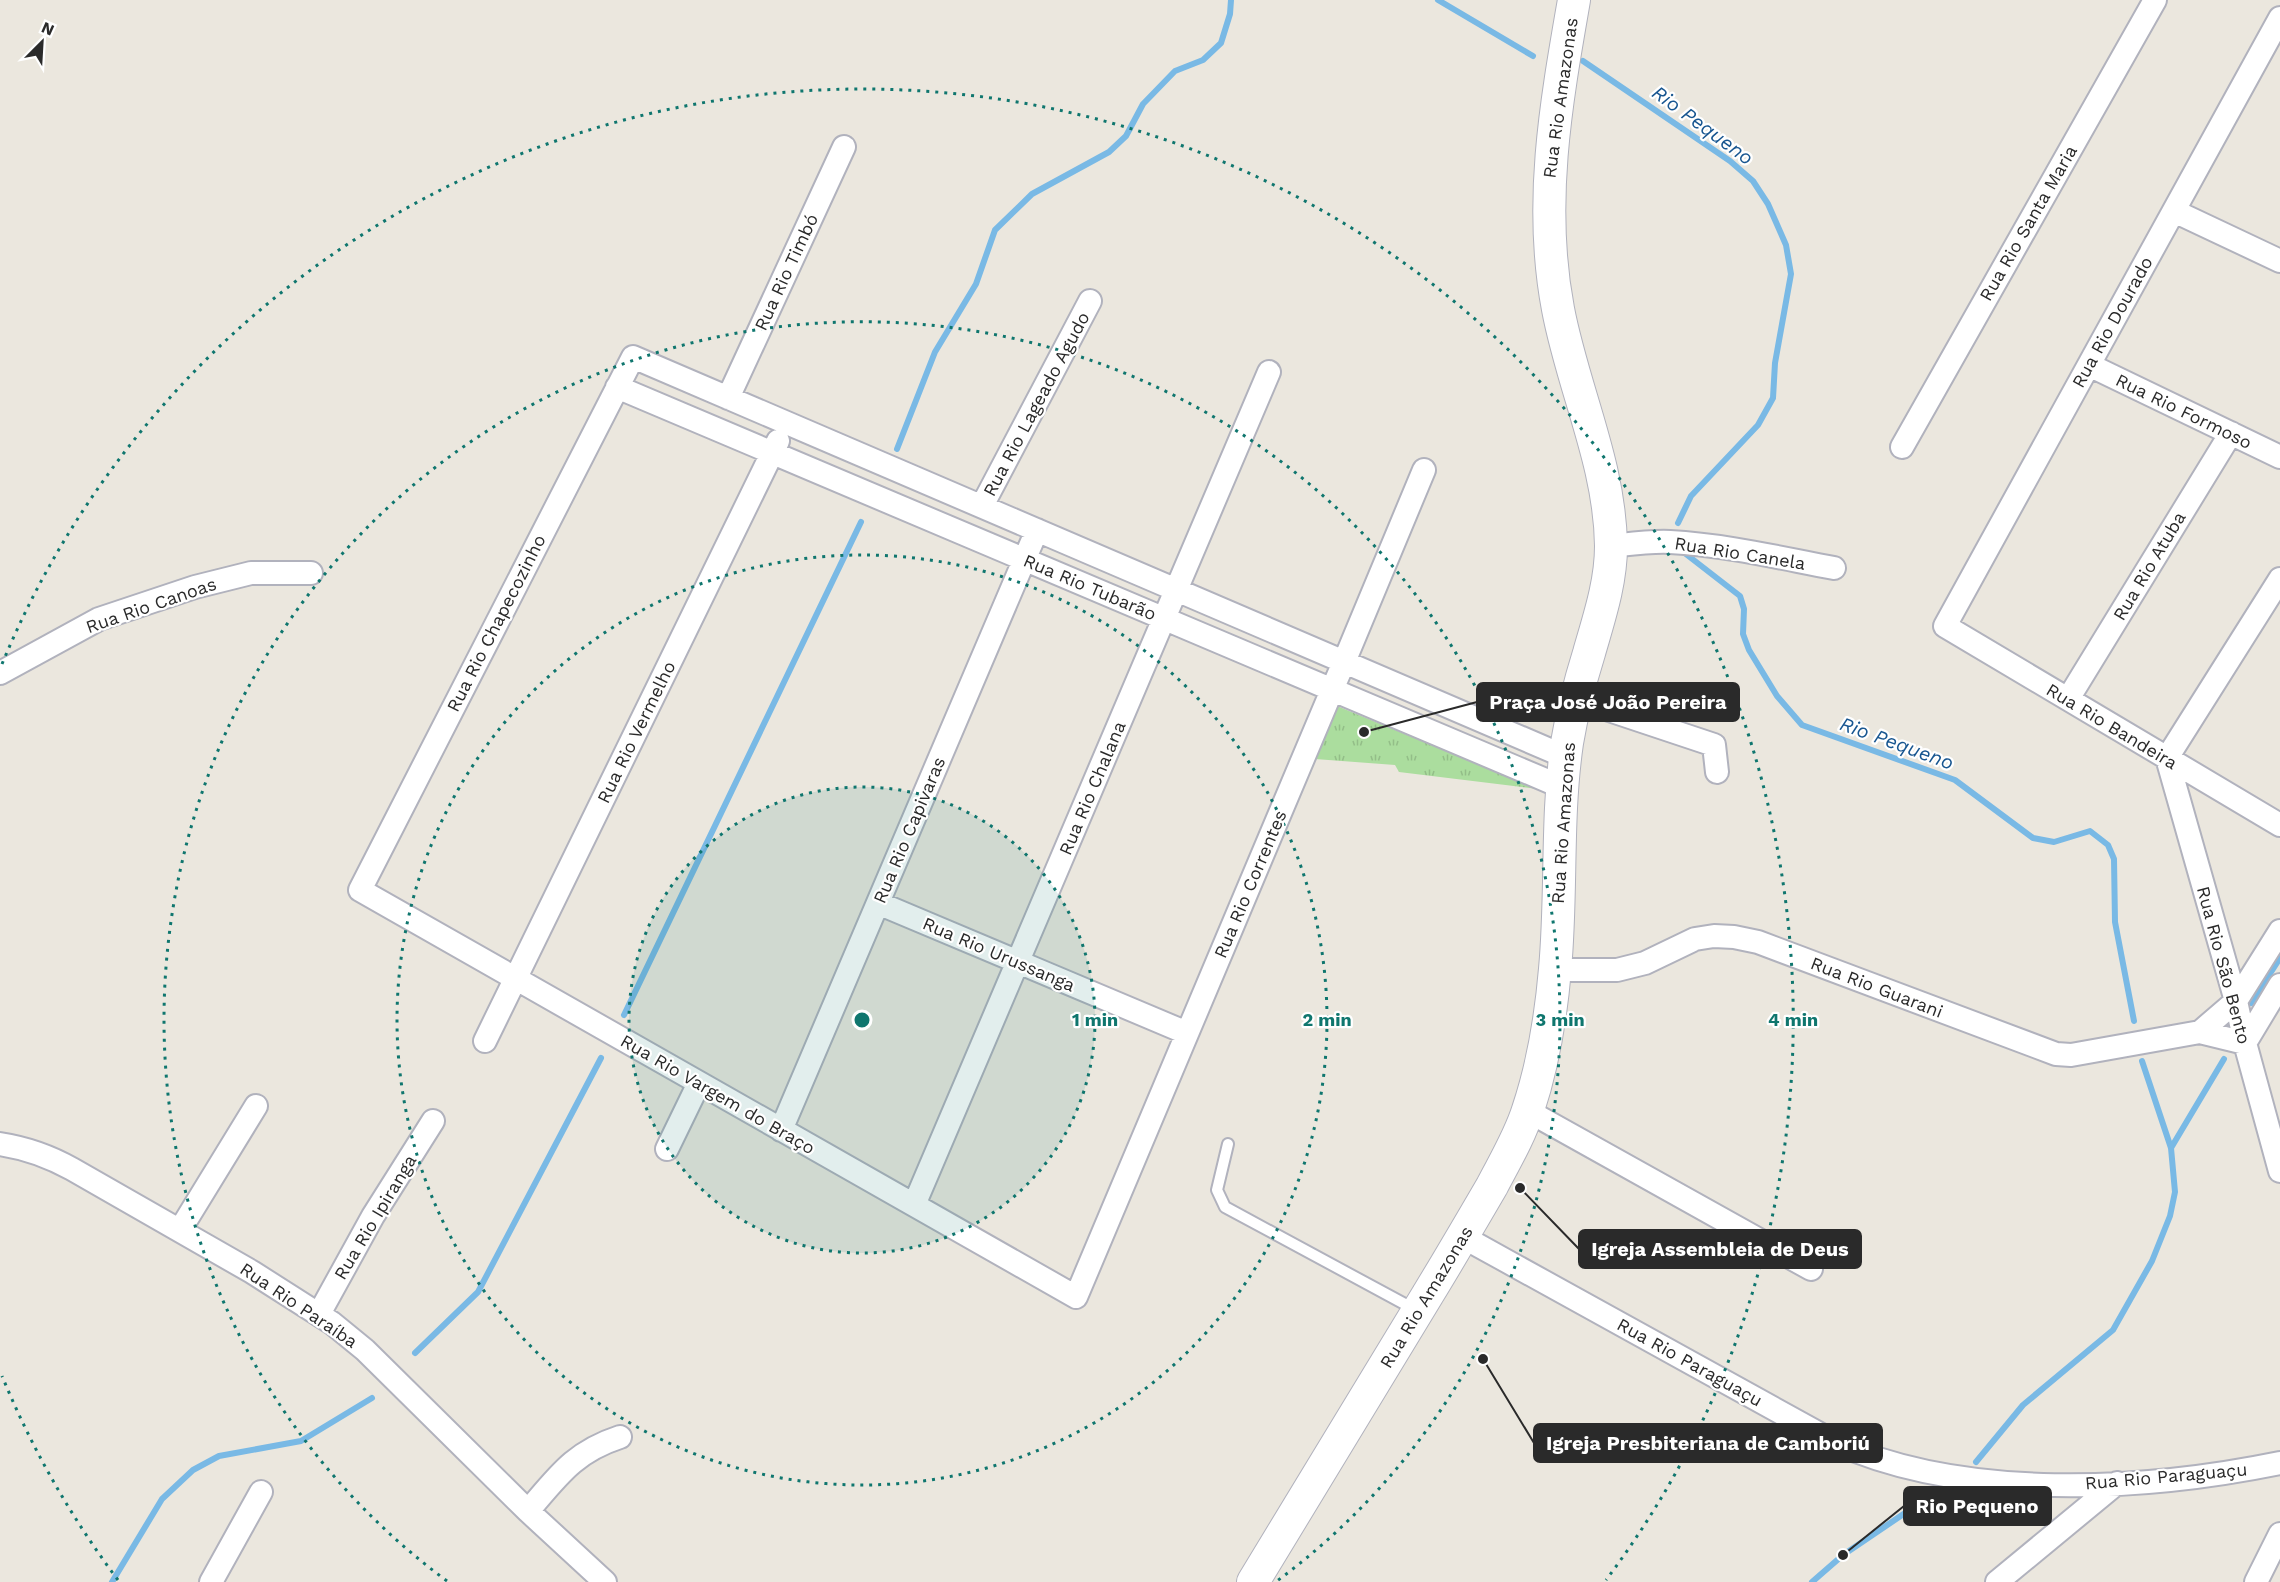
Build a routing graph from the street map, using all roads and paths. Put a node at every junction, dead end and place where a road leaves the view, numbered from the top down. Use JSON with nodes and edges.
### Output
{"nodes":[{"id":1,"x":1574,"y":0,"type":"edge"},
{"id":2,"x":2155,"y":0,"type":"edge"},
{"id":3,"x":2280,"y":18,"type":"edge"},
{"id":4,"x":844,"y":147,"type":"dead end"},
{"id":5,"x":2174,"y":211,"type":"junction"},
{"id":6,"x":2280,"y":261,"type":"edge"},
{"id":7,"x":1090,"y":301,"type":"dead end"},
{"id":8,"x":633,"y":357,"type":"joint"},
{"id":9,"x":2089,"y":365,"type":"junction"},
{"id":10,"x":1269,"y":372,"type":"dead end"},
{"id":11,"x":617,"y":387,"type":"junction"},
{"id":12,"x":728,"y":398,"type":"junction"},
{"id":13,"x":787,"y":423,"type":"junction"},
{"id":14,"x":2231,"y":433,"type":"junction"},
{"id":15,"x":1902,"y":447,"type":"dead end"},
{"id":16,"x":772,"y":452,"type":"junction"},
{"id":17,"x":2280,"y":457,"type":"edge"},
{"id":18,"x":1424,"y":470,"type":"dead end"},
{"id":19,"x":982,"y":507,"type":"junction"},
{"id":20,"x":1037,"y":530,"type":"junction"},
{"id":21,"x":1611,"y":546,"type":"junction"},
{"id":22,"x":1025,"y":559,"type":"junction"},
{"id":23,"x":1834,"y":568,"type":"dead end"},
{"id":24,"x":311,"y":573,"type":"dead end"},
{"id":25,"x":2280,"y":579,"type":"edge"},
{"id":26,"x":1176,"y":590,"type":"junction"},
{"id":27,"x":1164,"y":619,"type":"junction"},
{"id":28,"x":1945,"y":626,"type":"joint"},
{"id":29,"x":1344,"y":662,"type":"junction"},
{"id":30,"x":0,"y":673,"type":"edge"},
{"id":31,"x":1332,"y":690,"type":"junction"},
{"id":32,"x":1576,"y":699,"type":"junction"},
{"id":33,"x":2068,"y":699,"type":"junction"},
{"id":34,"x":1566,"y":757,"type":"junction"},
{"id":35,"x":2167,"y":758,"type":"junction"},
{"id":36,"x":1717,"y":772,"type":"dead end"},
{"id":37,"x":1562,"y":787,"type":"junction"},
{"id":38,"x":2280,"y":825,"type":"edge"},
{"id":39,"x":360,"y":890,"type":"joint"},
{"id":40,"x":878,"y":903,"type":"junction"},
{"id":41,"x":2280,"y":931,"type":"edge"},
{"id":42,"x":1018,"y":961,"type":"junction"},
{"id":43,"x":1555,"y":969,"type":"junction"},
{"id":44,"x":516,"y":979,"type":"junction"},
{"id":45,"x":2280,"y":985,"type":"edge"},
{"id":46,"x":2236,"y":1001,"type":"junction"},
{"id":47,"x":2200,"y":1032,"type":"junction"},
{"id":48,"x":1187,"y":1033,"type":"junction"},
{"id":49,"x":485,"y":1041,"type":"dead end"},
{"id":50,"x":2245,"y":1043,"type":"junction"},
{"id":51,"x":699,"y":1083,"type":"junction"},
{"id":52,"x":256,"y":1106,"type":"dead end"},
{"id":53,"x":1528,"y":1111,"type":"junction"},
{"id":54,"x":433,"y":1121,"type":"dead end"},
{"id":55,"x":782,"y":1130,"type":"junction"},
{"id":56,"x":0,"y":1144,"type":"edge"},
{"id":57,"x":1228,"y":1144,"type":"dead end"},
{"id":58,"x":667,"y":1149,"type":"dead end"},
{"id":59,"x":2280,"y":1171,"type":"edge"},
{"id":60,"x":914,"y":1205,"type":"junction"},
{"id":61,"x":180,"y":1230,"type":"junction"},
{"id":62,"x":1463,"y":1237,"type":"junction"},
{"id":63,"x":1810,"y":1269,"type":"dead end"},
{"id":64,"x":1076,"y":1297,"type":"joint"},
{"id":65,"x":1418,"y":1311,"type":"junction"},
{"id":66,"x":319,"y":1314,"type":"junction"},
{"id":67,"x":620,"y":1437,"type":"dead end"},
{"id":68,"x":2280,"y":1463,"type":"edge"},
{"id":69,"x":2117,"y":1483,"type":"junction"},
{"id":70,"x":261,"y":1492,"type":"dead end"},
{"id":71,"x":528,"y":1511,"type":"junction"},
{"id":72,"x":2280,"y":1534,"type":"edge"},
{"id":73,"x":211,"y":1582,"type":"edge"},
{"id":74,"x":605,"y":1582,"type":"edge"},
{"id":75,"x":1253,"y":1582,"type":"edge"},
{"id":76,"x":1997,"y":1582,"type":"edge"},
{"id":77,"x":2256,"y":1582,"type":"edge"}],
"edges":[{"from":1,"to":21,"type":"street","name":"Rua Rio Amazonas"},
{"from":2,"to":15,"type":"street","name":"Rua Rio Santa Maria"},
{"from":3,"to":5,"type":"street","name":"Rua Rio Dourado"},
{"from":4,"to":12,"type":"street","name":"Rua Rio Timbó"},
{"from":5,"to":6,"type":"street"},
{"from":5,"to":9,"type":"street","name":"Rua Rio Dourado"},
{"from":7,"to":19,"type":"street","name":"Rua Rio Lageado Agudo"},
{"from":8,"to":11,"type":"street","name":"Rua Rio Chapecozinho"},
{"from":8,"to":12,"type":"street","name":"Rua Rio Tubarão"},
{"from":9,"to":14,"type":"street","name":"Rua Rio Formoso"},
{"from":9,"to":28,"type":"street","name":"Rua Rio Dourado"},
{"from":10,"to":26,"type":"street","name":"Rua Rio Chalana"},
{"from":11,"to":16,"type":"street","name":"Rua Rio Tubarão"},
{"from":11,"to":39,"type":"street","name":"Rua Rio Chapecozinho"},
{"from":12,"to":13,"type":"street","name":"Rua Rio Tubarão"},
{"from":13,"to":16,"type":"street","name":"Rua Rio Vermelho"},
{"from":13,"to":19,"type":"street","name":"Rua Rio Tubarão"},
{"from":14,"to":17,"type":"street","name":"Rua Rio Formoso"},
{"from":14,"to":33,"type":"street","name":"Rua Rio Atuba"},
{"from":16,"to":22,"type":"street","name":"Rua Rio Tubarão"},
{"from":16,"to":44,"type":"street","name":"Rua Rio Vermelho"},
{"from":18,"to":29,"type":"street","name":"Rua Rio Correntes"},
{"from":19,"to":20,"type":"street","name":"Rua Rio Tubarão"},
{"from":20,"to":22,"type":"street","name":"Rua Rio Capivaras"},
{"from":20,"to":26,"type":"street","name":"Rua Rio Tubarão"},
{"from":21,"to":23,"type":"street","name":"Rua Rio Canela"},
{"from":21,"to":32,"type":"street","name":"Rua Rio Amazonas"},
{"from":22,"to":27,"type":"street","name":"Rua Rio Tubarão"},
{"from":22,"to":40,"type":"street","name":"Rua Rio Capivaras"},
{"from":24,"to":30,"type":"street","name":"Rua Rio Canoas"},
{"from":25,"to":35,"type":"street"},
{"from":26,"to":27,"type":"street","name":"Rua Rio Chalana"},
{"from":26,"to":29,"type":"street","name":"Rua Rio Tubarão"},
{"from":27,"to":31,"type":"street","name":"Rua Rio Tubarão"},
{"from":27,"to":42,"type":"street","name":"Rua Rio Chalana"},
{"from":28,"to":33,"type":"street","name":"Rua Rio Bandeira"},
{"from":29,"to":31,"type":"street","name":"Rua Rio Correntes"},
{"from":29,"to":34,"type":"street","name":"Rua Rio Tubarão"},
{"from":31,"to":37,"type":"street","name":"Rua Rio Tubarão"},
{"from":31,"to":48,"type":"street","name":"Rua Rio Correntes"},
{"from":32,"to":34,"type":"street","name":"Rua Rio Amazonas"},
{"from":32,"to":36,"type":"street"},
{"from":33,"to":35,"type":"street","name":"Rua Rio Bandeira"},
{"from":34,"to":37,"type":"street","name":"Rua Rio Amazonas"},
{"from":35,"to":38,"type":"street","name":"Rua Rio Bandeira"},
{"from":35,"to":46,"type":"street","name":"Rua Rio São Bento"},
{"from":37,"to":43,"type":"street","name":"Rua Rio Amazonas"},
{"from":39,"to":44,"type":"street","name":"Rua Rio Vargem do Braço"},
{"from":40,"to":42,"type":"street","name":"Rua Rio Urussanga"},
{"from":40,"to":55,"type":"street","name":"Rua Rio Capivaras"},
{"from":41,"to":46,"type":"street"},
{"from":42,"to":48,"type":"street","name":"Rua Rio Urussanga"},
{"from":42,"to":60,"type":"street","name":"Rua Rio Chalana"},
{"from":43,"to":47,"type":"street","name":"Rua Rio Guarani"},
{"from":43,"to":53,"type":"street","name":"Rua Rio Amazonas"},
{"from":44,"to":49,"type":"street","name":"Rua Rio Vermelho"},
{"from":44,"to":51,"type":"street","name":"Rua Rio Vargem do Braço"},
{"from":45,"to":50,"type":"street"},
{"from":46,"to":47,"type":"street"},
{"from":46,"to":50,"type":"street","name":"Rua Rio São Bento"},
{"from":47,"to":50,"type":"street","name":"Rua Rio Guarani"},
{"from":48,"to":64,"type":"street","name":"Rua Rio Correntes"},
{"from":50,"to":59,"type":"street","name":"Rua Rio São Bento"},
{"from":51,"to":55,"type":"street","name":"Rua Rio Vargem do Braço"},
{"from":51,"to":58,"type":"street"},
{"from":52,"to":61,"type":"street"},
{"from":53,"to":62,"type":"street","name":"Rua Rio Amazonas"},
{"from":53,"to":63,"type":"street"},
{"from":54,"to":66,"type":"street","name":"Rua Rio Ipiranga"},
{"from":55,"to":60,"type":"street","name":"Rua Rio Vargem do Braço"},
{"from":56,"to":61,"type":"street","name":"Rua Rio Paraíba"},
{"from":57,"to":65,"type":"lane"},
{"from":60,"to":64,"type":"street","name":"Rua Rio Vargem do Braço"},
{"from":61,"to":66,"type":"street","name":"Rua Rio Paraíba"},
{"from":62,"to":65,"type":"street","name":"Rua Rio Amazonas"},
{"from":62,"to":69,"type":"street","name":"Rua Rio Paraguaçu"},
{"from":65,"to":75,"type":"street","name":"Rua Rio Amazonas"},
{"from":66,"to":71,"type":"street","name":"Rua Rio Paraíba"},
{"from":67,"to":71,"type":"street"},
{"from":68,"to":69,"type":"street","name":"Rua Rio Paraguaçu"},
{"from":69,"to":76,"type":"street"},
{"from":70,"to":73,"type":"street"},
{"from":71,"to":74,"type":"street","name":"Rua Rio Paraíba"},
{"from":72,"to":77,"type":"street"}]}
